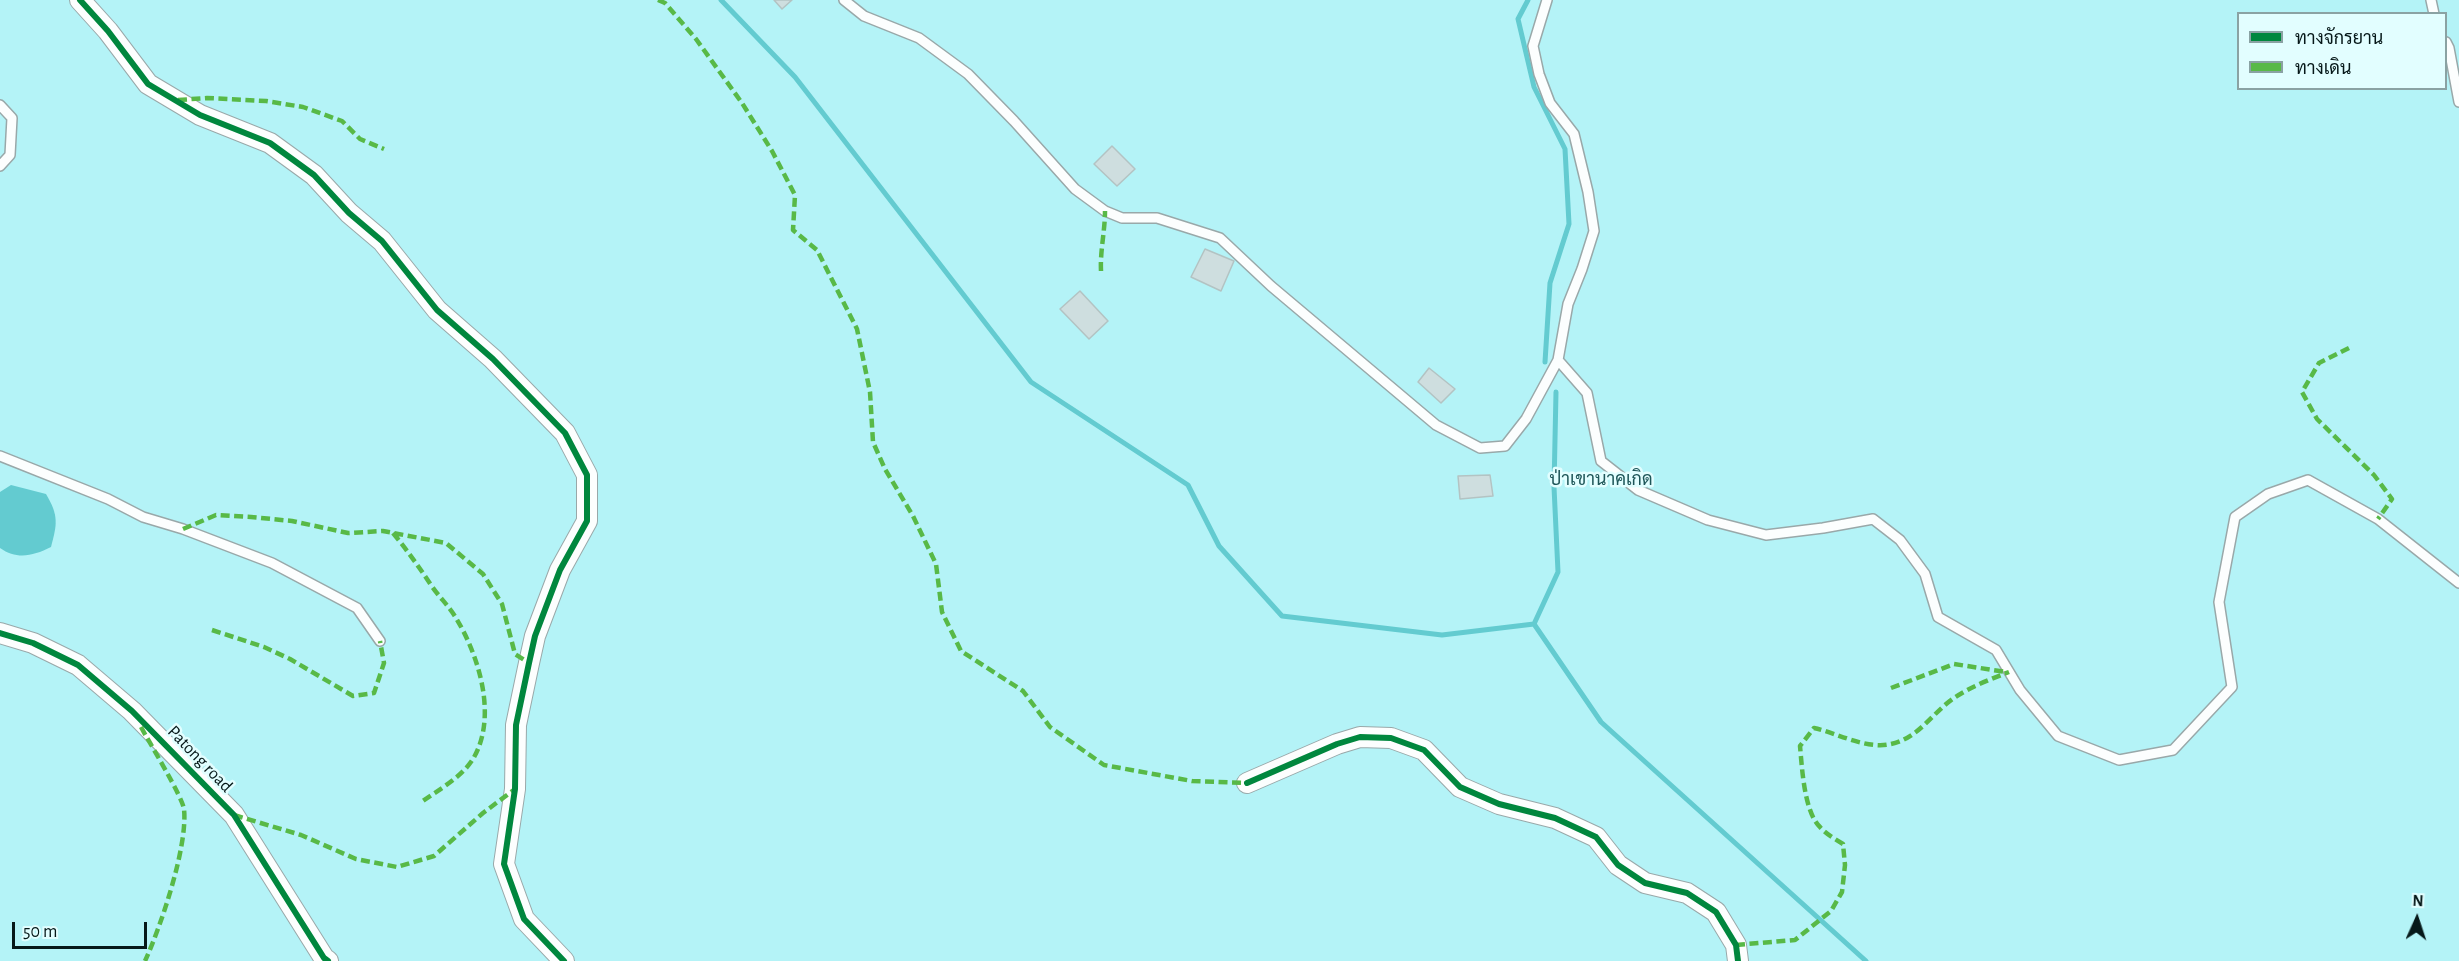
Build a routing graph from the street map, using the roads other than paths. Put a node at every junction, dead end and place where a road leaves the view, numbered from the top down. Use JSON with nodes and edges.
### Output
{"nodes":[{"id":1,"x":80,"y":0,"type":"edge"},
{"id":2,"x":844,"y":0,"type":"edge"},
{"id":3,"x":1547,"y":0,"type":"edge"},
{"id":4,"x":2447,"y":45,"type":"edge"},
{"id":5,"x":2459,"y":102,"type":"edge"},
{"id":6,"x":0,"y":105,"type":"edge"},
{"id":7,"x":0,"y":166,"type":"edge"},
{"id":8,"x":1558,"y":360,"type":"junction"},
{"id":9,"x":0,"y":456,"type":"edge"},
{"id":10,"x":2459,"y":583,"type":"edge"},
{"id":11,"x":0,"y":633,"type":"edge"},
{"id":12,"x":380,"y":641,"type":"dead end"},
{"id":13,"x":1247,"y":783,"type":"dead end"},
{"id":14,"x":328,"y":961,"type":"edge"},
{"id":15,"x":564,"y":961,"type":"edge"},
{"id":16,"x":1738,"y":961,"type":"edge"}],
"edges":[{"from":1,"to":15,"type":"street"},
{"from":2,"to":8,"type":"lane"},
{"from":3,"to":8,"type":"lane"},
{"from":4,"to":5,"type":"lane"},
{"from":6,"to":7,"type":"lane"},
{"from":8,"to":10,"type":"lane"},
{"from":9,"to":12,"type":"lane"},
{"from":11,"to":14,"type":"street","name":"Patong road"},
{"from":13,"to":16,"type":"street"}]}
